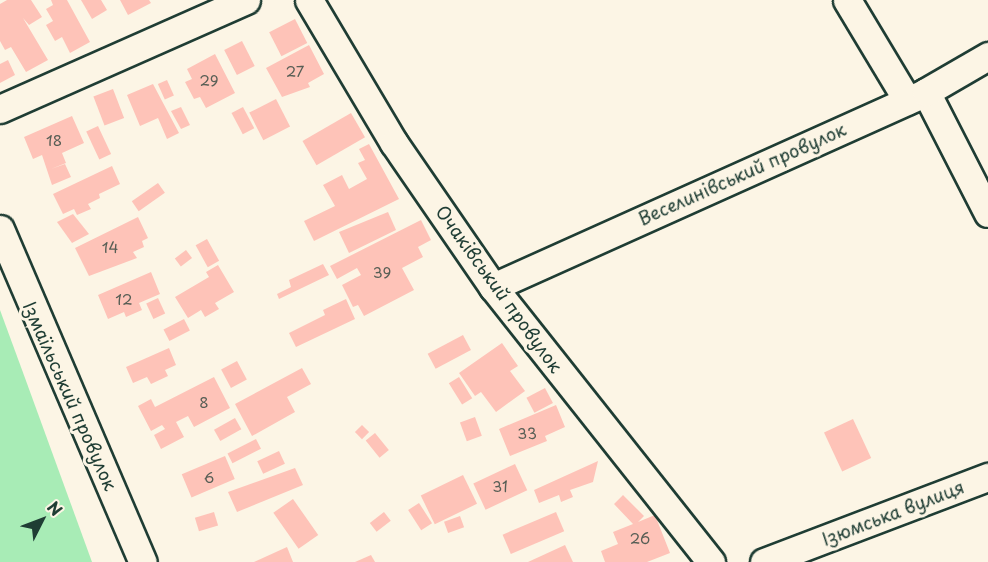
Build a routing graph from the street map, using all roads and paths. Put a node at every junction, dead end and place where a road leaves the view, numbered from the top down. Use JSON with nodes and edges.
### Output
{"nodes":[{"id":1,"x":246,"y":0,"type":"edge"},
{"id":2,"x":309,"y":0,"type":"edge"},
{"id":3,"x":847,"y":0,"type":"edge"},
{"id":4,"x":988,"y":56,"type":"edge"},
{"id":5,"x":917,"y":96,"type":"junction"},
{"id":6,"x":0,"y":109,"type":"edge"},
{"id":7,"x":988,"y":213,"type":"edge"},
{"id":8,"x":0,"y":229,"type":"edge"},
{"id":9,"x":494,"y":287,"type":"junction"},
{"id":10,"x":988,"y":477,"type":"edge"},
{"id":11,"x":143,"y":562,"type":"edge"},
{"id":12,"x":711,"y":562,"type":"edge"},
{"id":13,"x":764,"y":562,"type":"edge"}],
"edges":[{"from":1,"to":6,"type":"street"},
{"from":2,"to":9,"type":"street","name":"Очаківський провулок"},
{"from":3,"to":5,"type":"street"},
{"from":4,"to":5,"type":"street","name":"Веселинівський провулок"},
{"from":5,"to":7,"type":"street"},
{"from":5,"to":9,"type":"street","name":"Веселинівський провулок"},
{"from":8,"to":11,"type":"street","name":"Ізмаїльський провулок"},
{"from":9,"to":12,"type":"street","name":"Очаківський провулок"},
{"from":10,"to":13,"type":"street","name":"Ізюмська вулиця"}]}
